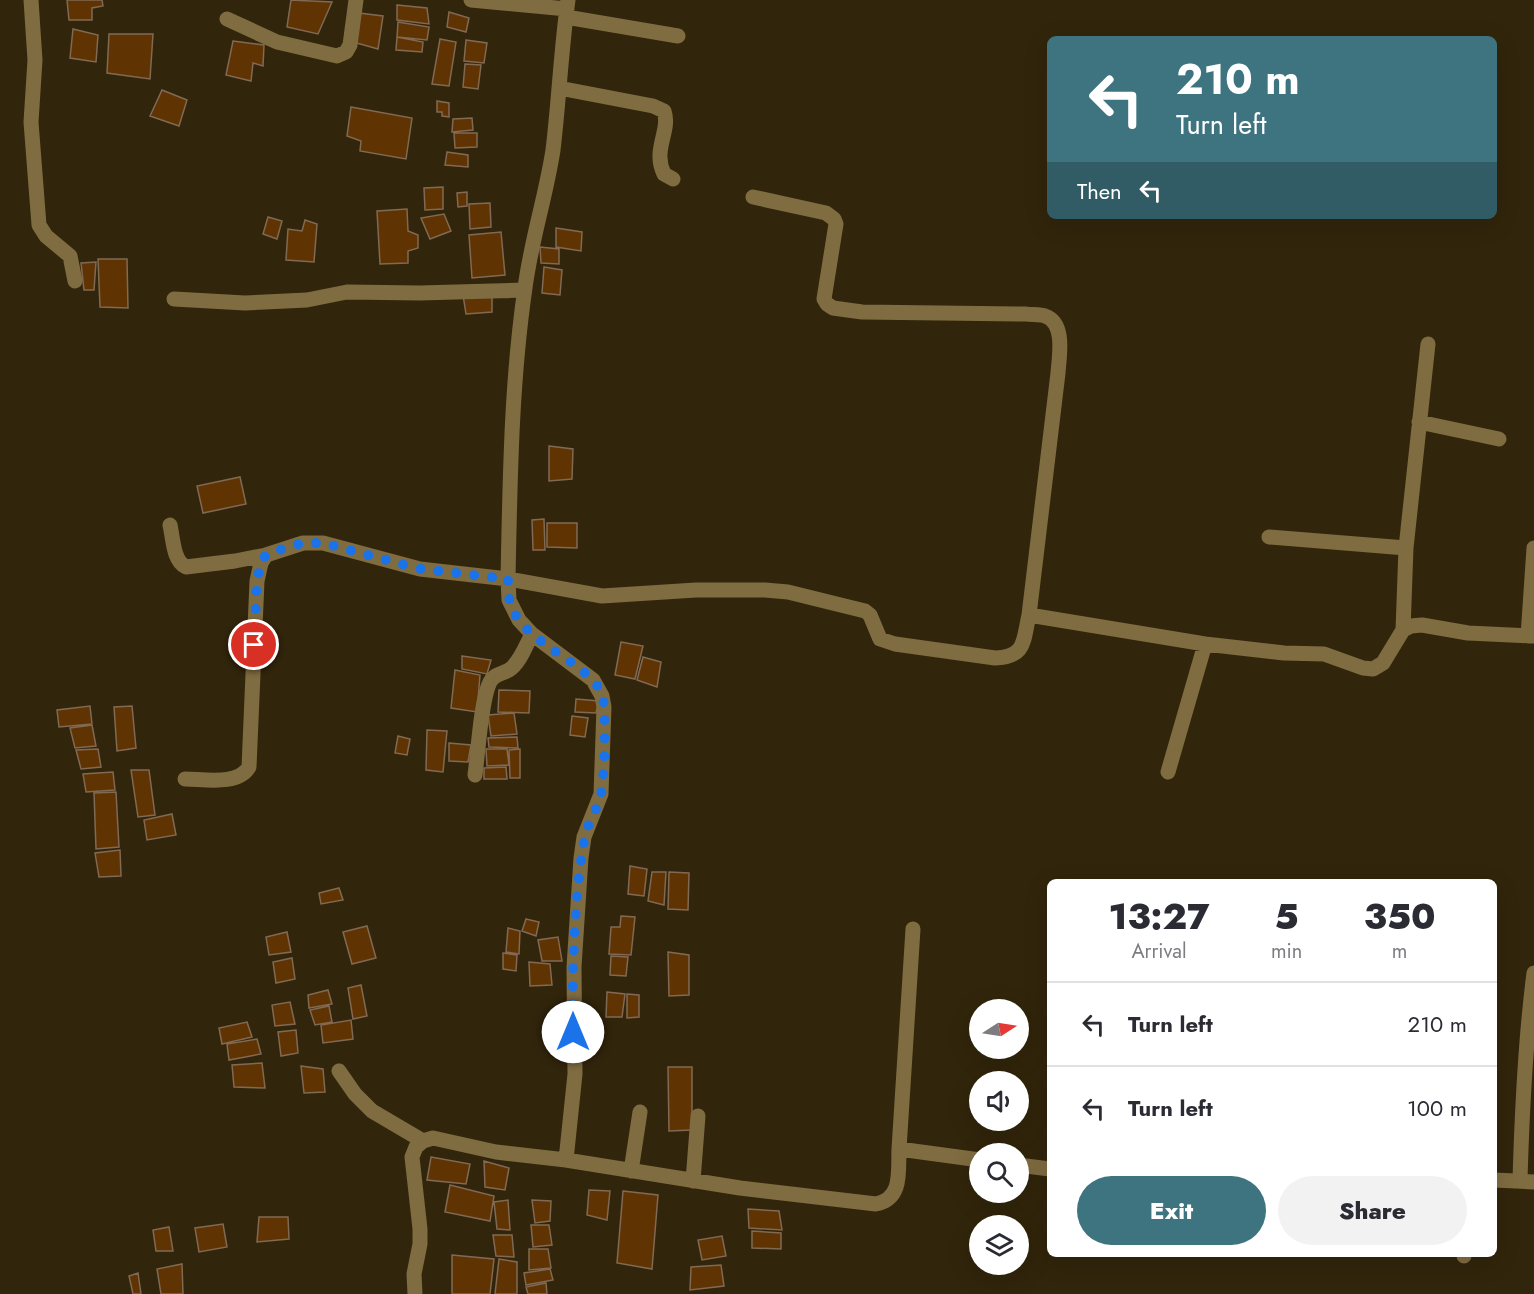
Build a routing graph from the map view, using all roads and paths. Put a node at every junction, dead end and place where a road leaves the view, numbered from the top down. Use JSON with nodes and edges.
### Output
{"nodes":[{"id":1,"x":31,"y":0,"type":"edge"},
{"id":2,"x":357,"y":0,"type":"edge"},
{"id":3,"x":471,"y":0,"type":"edge"},
{"id":4,"x":567,"y":9,"type":"edge"},
{"id":5,"x":227,"y":19,"type":"dead end"},
{"id":6,"x":678,"y":36,"type":"dead end"},
{"id":7,"x":559,"y":88,"type":"junction"},
{"id":8,"x":673,"y":178,"type":"dead end"},
{"id":9,"x":753,"y":197,"type":"dead end"},
{"id":10,"x":75,"y":281,"type":"dead end"},
{"id":11,"x":524,"y":290,"type":"junction"},
{"id":12,"x":174,"y":299,"type":"dead end"},
{"id":13,"x":1428,"y":344,"type":"dead end"},
{"id":14,"x":1419,"y":422,"type":"junction"},
{"id":15,"x":1499,"y":439,"type":"dead end"},
{"id":16,"x":170,"y":525,"type":"dead end"},
{"id":17,"x":1269,"y":537,"type":"dead end"},
{"id":18,"x":1406,"y":548,"type":"junction"},
{"id":19,"x":1534,"y":548,"type":"edge"},
{"id":20,"x":266,"y":555,"type":"junction"},
{"id":21,"x":508,"y":579,"type":"junction"},
{"id":22,"x":1029,"y":615,"type":"junction"},
{"id":23,"x":1403,"y":630,"type":"junction"},
{"id":24,"x":532,"y":634,"type":"junction"},
{"id":25,"x":1531,"y":636,"type":"edge"},
{"id":26,"x":1205,"y":644,"type":"junction"},
{"id":27,"x":1168,"y":772,"type":"dead end"},
{"id":28,"x":475,"y":775,"type":"dead end"},
{"id":29,"x":185,"y":778,"type":"dead end"},
{"id":30,"x":912,"y":929,"type":"dead end"},
{"id":31,"x":1534,"y":973,"type":"edge"},
{"id":32,"x":339,"y":1071,"type":"dead end"},
{"id":33,"x":640,"y":1112,"type":"dead end"},
{"id":34,"x":698,"y":1116,"type":"dead end"},
{"id":35,"x":423,"y":1141,"type":"junction"},
{"id":36,"x":900,"y":1149,"type":"junction"},
{"id":37,"x":969,"y":1158,"type":"edge"},
{"id":38,"x":566,"y":1160,"type":"junction"},
{"id":39,"x":1029,"y":1166,"type":"edge"},
{"id":40,"x":1047,"y":1169,"type":"edge"},
{"id":41,"x":632,"y":1171,"type":"junction"},
{"id":42,"x":693,"y":1180,"type":"junction"},
{"id":43,"x":1497,"y":1180,"type":"edge"},
{"id":44,"x":1527,"y":1181,"type":"edge"},
{"id":45,"x":416,"y":1294,"type":"edge"}],
"edges":[{"from":1,"to":10,"type":"street"},
{"from":2,"to":5,"type":"street"},
{"from":3,"to":4,"type":"street"},
{"from":4,"to":6,"type":"street"},
{"from":4,"to":7,"type":"street"},
{"from":7,"to":8,"type":"street"},
{"from":7,"to":11,"type":"street"},
{"from":9,"to":22,"type":"street"},
{"from":11,"to":12,"type":"street"},
{"from":11,"to":21,"type":"street"},
{"from":13,"to":14,"type":"street"},
{"from":14,"to":15,"type":"street"},
{"from":14,"to":18,"type":"street"},
{"from":16,"to":20,"type":"street"},
{"from":17,"to":18,"type":"street"},
{"from":18,"to":23,"type":"street"},
{"from":19,"to":25,"type":"street"},
{"from":20,"to":21,"type":"street"},
{"from":20,"to":29,"type":"street"},
{"from":21,"to":22,"type":"street"},
{"from":21,"to":24,"type":"street"},
{"from":22,"to":26,"type":"street"},
{"from":23,"to":25,"type":"street"},
{"from":23,"to":26,"type":"street"},
{"from":24,"to":28,"type":"street"},
{"from":24,"to":38,"type":"street"},
{"from":26,"to":27,"type":"street"},
{"from":30,"to":36,"type":"street"},
{"from":31,"to":44,"type":"street"},
{"from":32,"to":35,"type":"street"},
{"from":33,"to":41,"type":"street"},
{"from":34,"to":42,"type":"street"},
{"from":35,"to":38,"type":"street"},
{"from":35,"to":45,"type":"street"},
{"from":36,"to":37,"type":"street"},
{"from":36,"to":42,"type":"street"},
{"from":38,"to":41,"type":"street"},
{"from":39,"to":40,"type":"street"},
{"from":41,"to":42,"type":"street"},
{"from":43,"to":44,"type":"street"}]}
